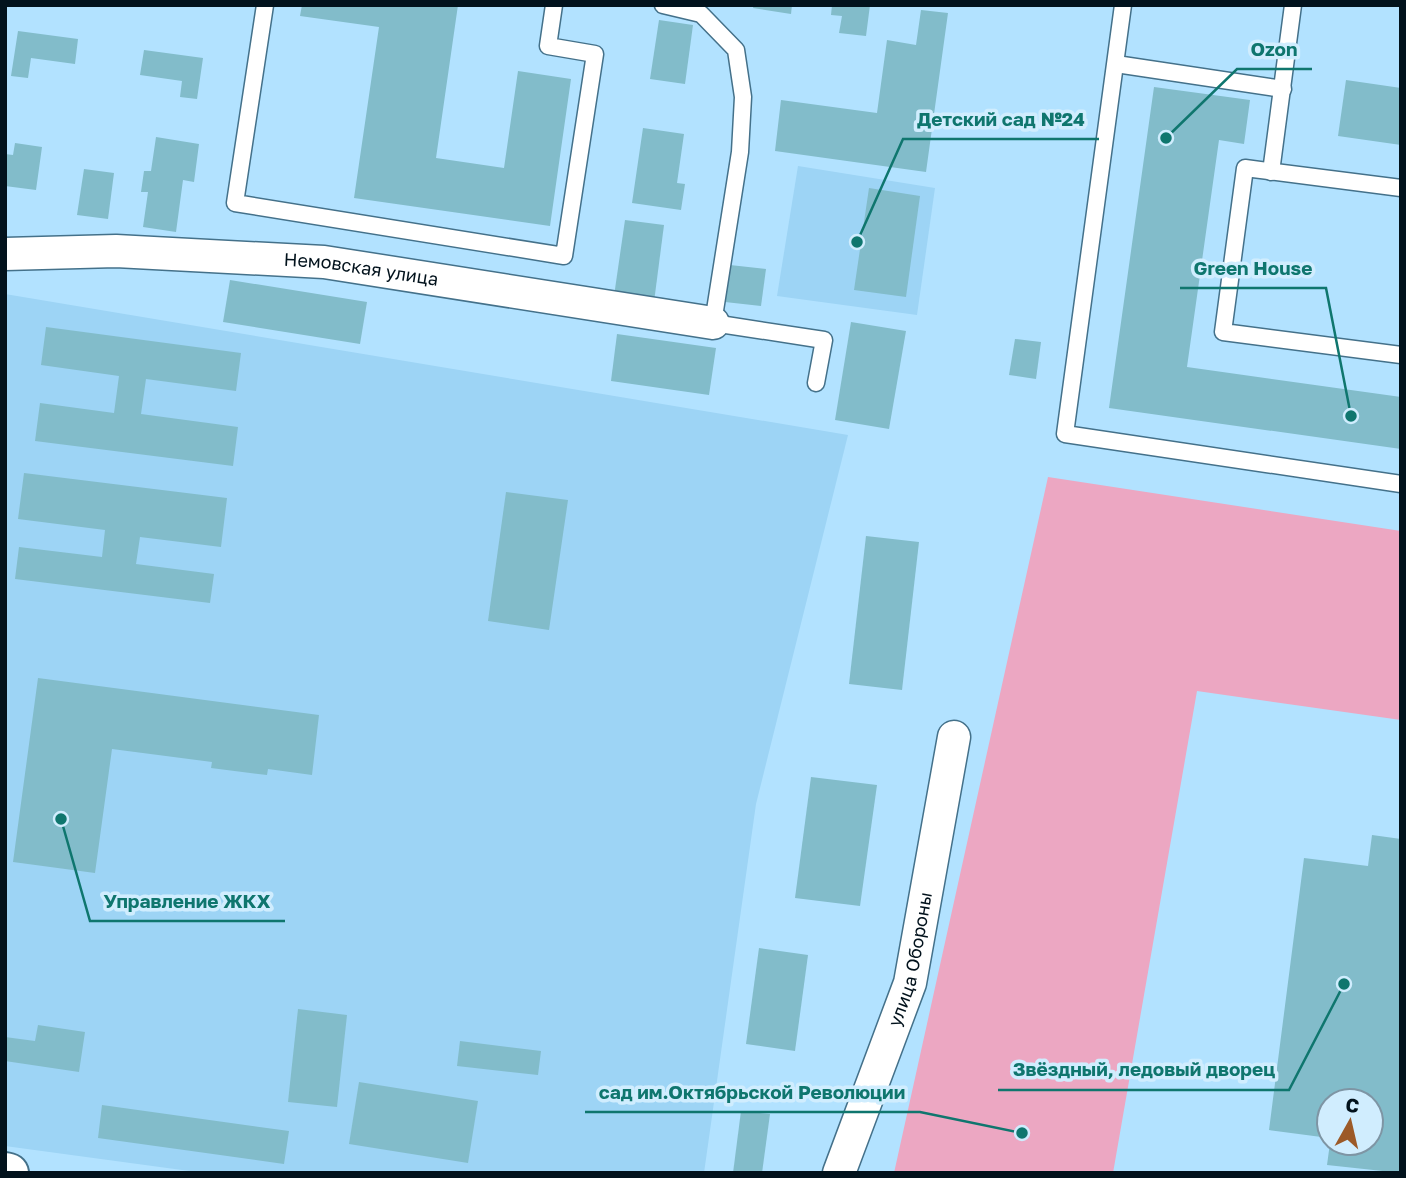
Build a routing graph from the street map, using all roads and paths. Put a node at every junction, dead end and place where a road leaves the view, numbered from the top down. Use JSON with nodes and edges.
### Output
{"nodes":[{"id":1,"x":265,"y":5,"type":"edge"},
{"id":2,"x":554,"y":5,"type":"edge"},
{"id":3,"x":663,"y":5,"type":"edge"},
{"id":4,"x":1123,"y":5,"type":"edge"},
{"id":5,"x":1293,"y":5,"type":"edge"},
{"id":6,"x":1116,"y":64,"type":"junction"},
{"id":7,"x":1283,"y":89,"type":"junction"},
{"id":8,"x":1271,"y":172,"type":"junction"},
{"id":9,"x":1401,"y":188,"type":"edge"},
{"id":10,"x":5,"y":254,"type":"edge"},
{"id":11,"x":713,"y":323,"type":"junction"},
{"id":12,"x":1401,"y":355,"type":"edge"},
{"id":13,"x":817,"y":383,"type":"dead end"},
{"id":14,"x":1401,"y":484,"type":"edge"},
{"id":15,"x":954,"y":737,"type":"dead end"},
{"id":16,"x":839,"y":1173,"type":"edge"}],
"edges":[{"from":1,"to":2,"type":"lane"},
{"from":3,"to":11,"type":"lane"},
{"from":4,"to":6,"type":"lane"},
{"from":5,"to":7,"type":"lane"},
{"from":6,"to":7,"type":"lane"},
{"from":6,"to":14,"type":"lane"},
{"from":7,"to":8,"type":"lane"},
{"from":8,"to":9,"type":"lane"},
{"from":8,"to":12,"type":"lane"},
{"from":10,"to":11,"type":"street","name":"Немовская улица"},
{"from":11,"to":13,"type":"lane"},
{"from":15,"to":16,"type":"street","name":"улица Обороны"}]}
